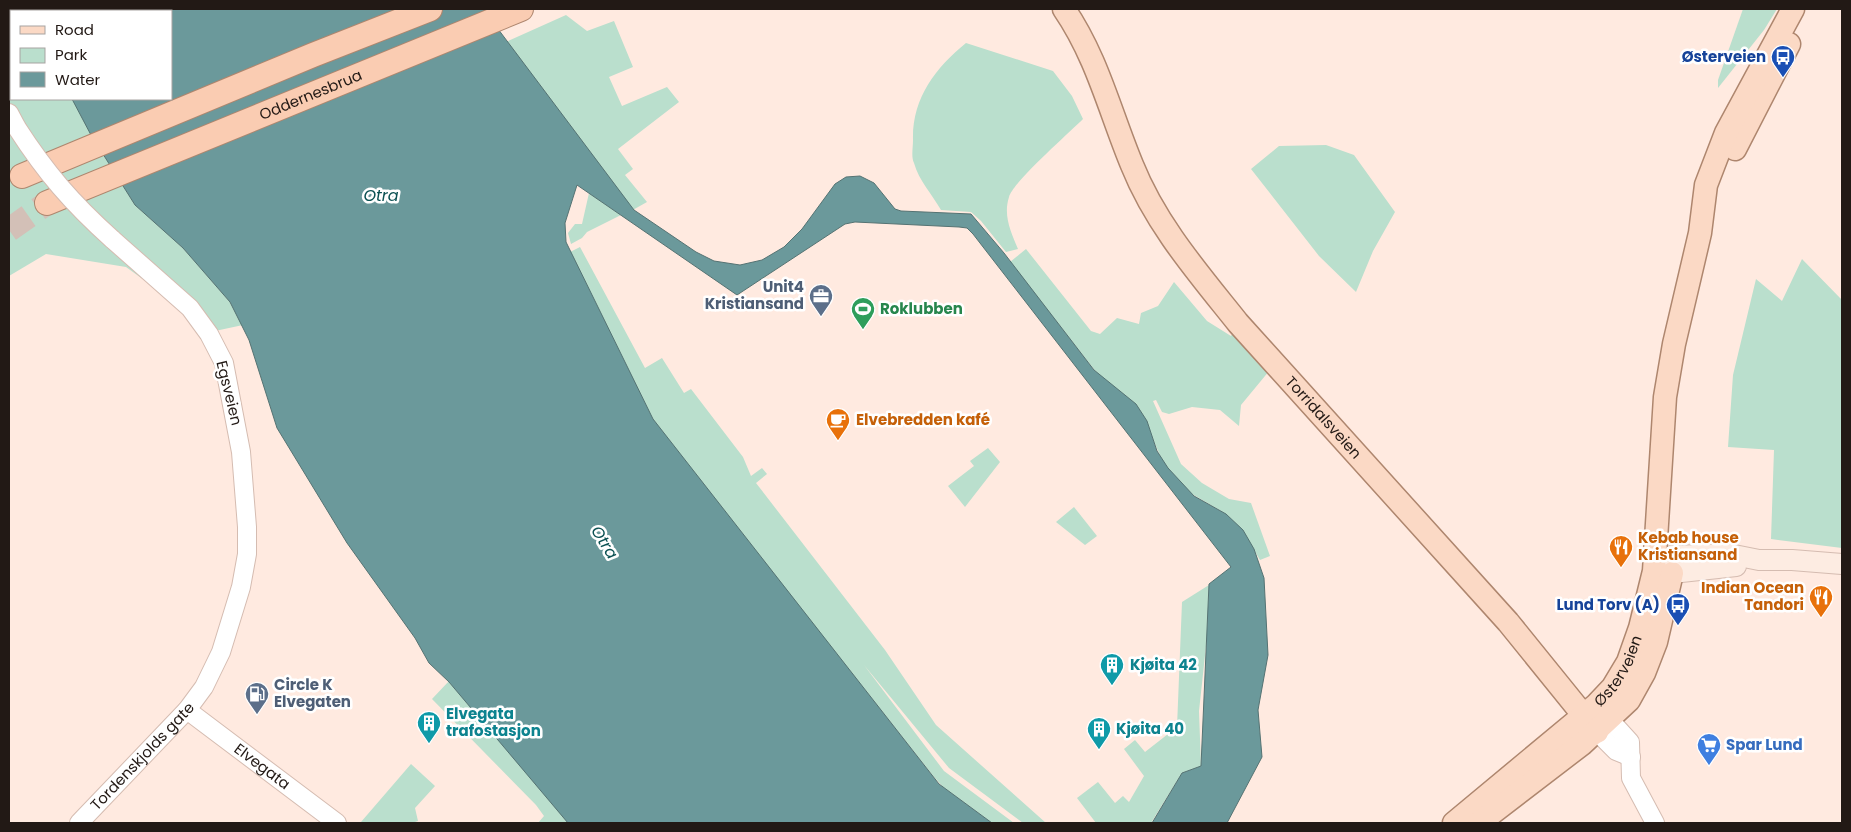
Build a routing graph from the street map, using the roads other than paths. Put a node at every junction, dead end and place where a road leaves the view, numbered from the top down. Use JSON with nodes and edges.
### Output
{"nodes":[{"id":1,"x":430,"y":9,"type":"edge"},
{"id":2,"x":521,"y":9,"type":"edge"},
{"id":3,"x":1052,"y":9,"type":"edge"},
{"id":4,"x":1064,"y":9,"type":"edge"},
{"id":5,"x":1793,"y":9,"type":"edge"},
{"id":6,"x":1808,"y":9,"type":"edge"},
{"id":7,"x":13,"y":120,"type":"edge"},
{"id":8,"x":1132,"y":165,"type":"junction"},
{"id":9,"x":22,"y":176,"type":"dead end"},
{"id":10,"x":47,"y":203,"type":"tunnel mouth"},
{"id":11,"x":1700,"y":233,"type":"junction"},
{"id":12,"x":1666,"y":564,"type":"junction"},
{"id":13,"x":1842,"y":564,"type":"edge"},
{"id":14,"x":204,"y":687,"type":"joint"},
{"id":15,"x":187,"y":710,"type":"junction"},
{"id":16,"x":1596,"y":718,"type":"junction"},
{"id":17,"x":79,"y":823,"type":"edge"},
{"id":18,"x":337,"y":823,"type":"edge"},
{"id":19,"x":1454,"y":823,"type":"edge"},
{"id":20,"x":1478,"y":823,"type":"edge"},
{"id":21,"x":1655,"y":823,"type":"edge"}],
"edges":[{"from":1,"to":9,"type":"highway"},
{"from":2,"to":10,"type":"highway","name":"Oddernesbrua"},
{"from":3,"to":8,"type":"main road","name":"Torridalsveien"},
{"from":4,"to":8,"type":"main road","name":"Torridalsveien"},
{"from":5,"to":11,"type":"main road","name":"Østerveien"},
{"from":6,"to":11,"type":"main road","name":"Østerveien"},
{"from":7,"to":14,"type":"street","name":"Egsveien","bridge":true},
{"from":8,"to":16,"type":"main road","name":"Torridalsveien"},
{"from":11,"to":12,"type":"main road","name":"Østerveien"},
{"from":12,"to":13,"type":"main road"},
{"from":12,"to":16,"type":"main road","name":"Østerveien"},
{"from":14,"to":15,"type":"street","name":"Tordenskjolds gate"},
{"from":15,"to":17,"type":"street","name":"Tordenskjolds gate"},
{"from":15,"to":18,"type":"street","name":"Elvegata"},
{"from":16,"to":19,"type":"main road","name":"Østerveien"},
{"from":16,"to":20,"type":"main road","name":"Østerveien"},
{"from":16,"to":21,"type":"street"}]}
